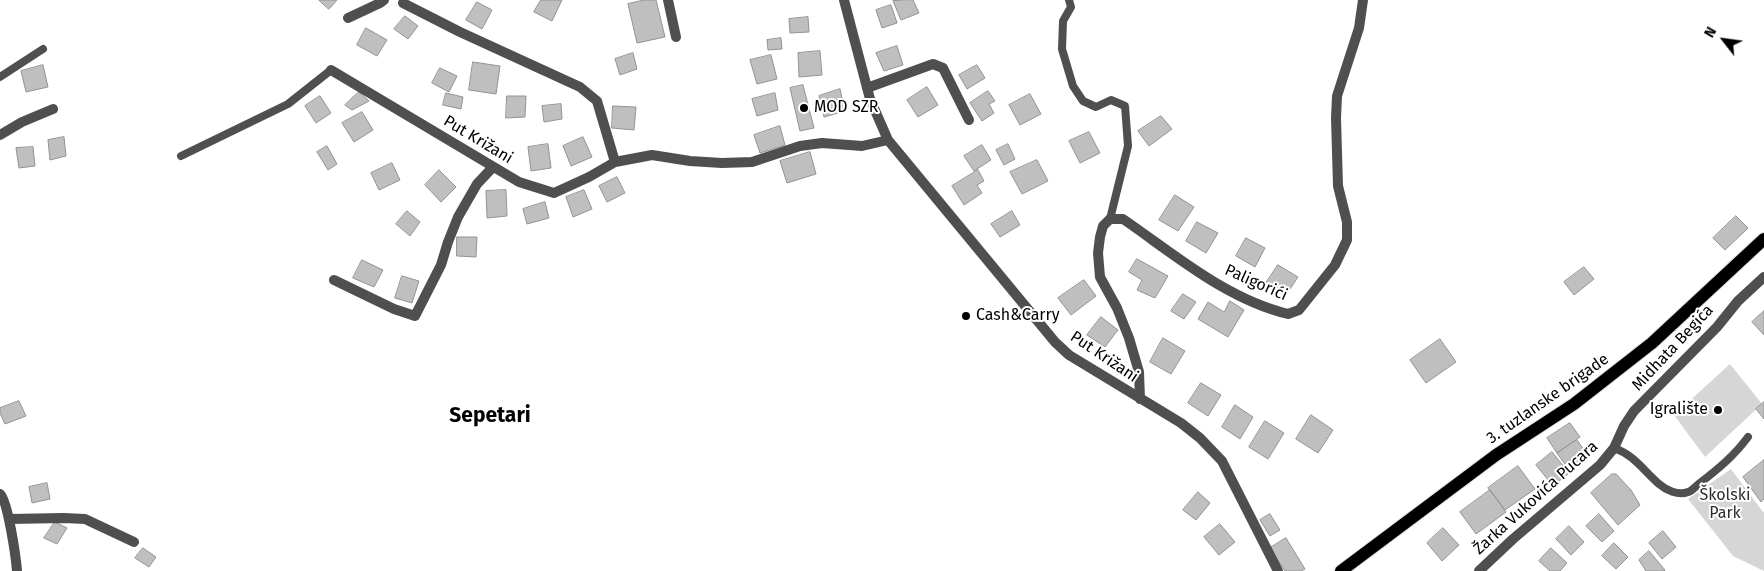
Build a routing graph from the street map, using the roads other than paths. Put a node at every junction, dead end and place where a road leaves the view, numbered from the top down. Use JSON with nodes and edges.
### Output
{"nodes":[{"id":1,"x":384,"y":0,"type":"edge"},
{"id":2,"x":668,"y":0,"type":"edge"},
{"id":3,"x":844,"y":0,"type":"edge"},
{"id":4,"x":1069,"y":0,"type":"edge"},
{"id":5,"x":1362,"y":0,"type":"edge"},
{"id":6,"x":404,"y":4,"type":"dead end"},
{"id":7,"x":348,"y":18,"type":"dead end"},
{"id":8,"x":676,"y":36,"type":"dead end"},
{"id":9,"x":44,"y":49,"type":"dead end"},
{"id":10,"x":331,"y":70,"type":"joint"},
{"id":11,"x":0,"y":77,"type":"edge"},
{"id":12,"x":867,"y":88,"type":"junction"},
{"id":13,"x":53,"y":109,"type":"dead end"},
{"id":14,"x":969,"y":120,"type":"dead end"},
{"id":15,"x":0,"y":135,"type":"edge"},
{"id":16,"x":888,"y":140,"type":"junction"},
{"id":17,"x":181,"y":156,"type":"dead end"},
{"id":18,"x":615,"y":162,"type":"junction"},
{"id":19,"x":493,"y":167,"type":"junction"},
{"id":20,"x":1110,"y":219,"type":"junction"},
{"id":21,"x":1764,"y":239,"type":"edge"},
{"id":22,"x":1764,"y":277,"type":"edge"},
{"id":23,"x":334,"y":280,"type":"dead end"},
{"id":24,"x":1140,"y":399,"type":"junction"},
{"id":25,"x":1748,"y":437,"type":"dead end"},
{"id":26,"x":1614,"y":448,"type":"junction"},
{"id":27,"x":0,"y":494,"type":"edge"},
{"id":28,"x":9,"y":519,"type":"junction"},
{"id":29,"x":134,"y":542,"type":"dead end"},
{"id":30,"x":17,"y":571,"type":"edge"},
{"id":31,"x":1278,"y":571,"type":"edge"},
{"id":32,"x":1341,"y":571,"type":"edge"},
{"id":33,"x":1478,"y":571,"type":"edge"}],
"edges":[{"from":1,"to":7,"type":"street"},
{"from":2,"to":8,"type":"street"},
{"from":3,"to":12,"type":"street","name":"Put Križani"},
{"from":4,"to":20,"type":"lane"},
{"from":5,"to":20,"type":"street","name":"Paligorići"},
{"from":6,"to":18,"type":"street"},
{"from":9,"to":11,"type":"lane"},
{"from":10,"to":17,"type":"lane"},
{"from":10,"to":19,"type":"street","name":"Put Križani"},
{"from":12,"to":14,"type":"street"},
{"from":12,"to":16,"type":"street","name":"Put Križani"},
{"from":13,"to":15,"type":"street"},
{"from":16,"to":18,"type":"street","name":"Put Križani"},
{"from":16,"to":24,"type":"street","name":"Put Križani"},
{"from":18,"to":19,"type":"street","name":"Put Križani"},
{"from":19,"to":23,"type":"street"},
{"from":20,"to":24,"type":"street"},
{"from":21,"to":32,"type":"main road","name":"3. tuzlanske brigade"},
{"from":22,"to":26,"type":"street","name":"Midhata Begića"},
{"from":24,"to":31,"type":"street","name":"Put Križani"},
{"from":25,"to":26,"type":"lane"},
{"from":26,"to":33,"type":"street","name":"Žarka Vukovića Pucara"},
{"from":27,"to":28,"type":"street"},
{"from":28,"to":29,"type":"street"},
{"from":28,"to":30,"type":"street"}]}
